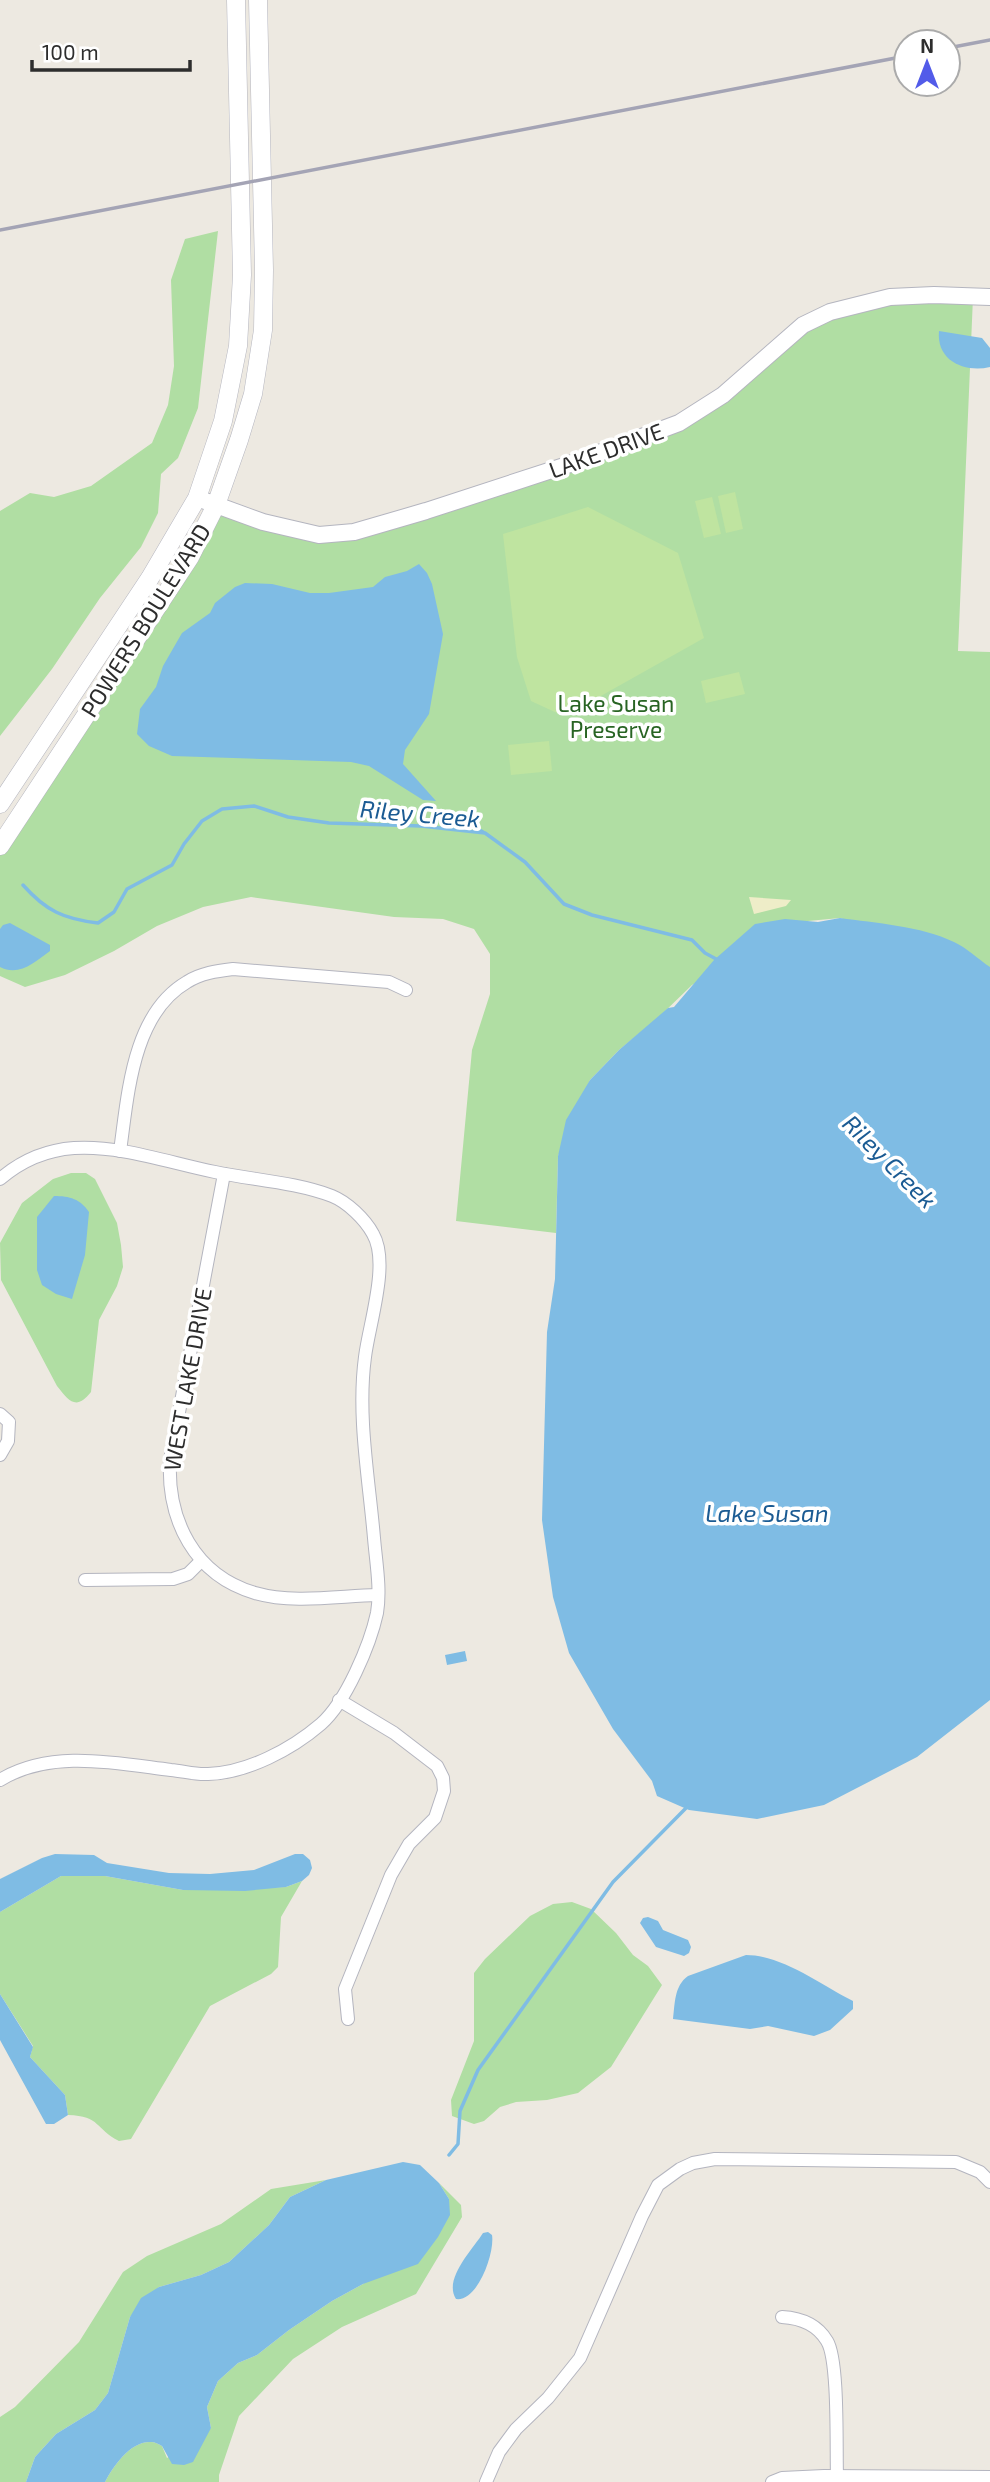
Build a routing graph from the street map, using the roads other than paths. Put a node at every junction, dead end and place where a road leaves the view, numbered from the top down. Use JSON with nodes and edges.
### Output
{"nodes":[{"id":1,"x":236,"y":0,"type":"edge"},
{"id":2,"x":258,"y":0,"type":"edge"},
{"id":3,"x":990,"y":297,"type":"edge"},
{"id":4,"x":197,"y":498,"type":"junction"},
{"id":5,"x":216,"y":505,"type":"junction"},
{"id":6,"x":0,"y":804,"type":"edge"},
{"id":7,"x":0,"y":846,"type":"edge"},
{"id":8,"x":406,"y":990,"type":"dead end"},
{"id":9,"x":120,"y":1151,"type":"junction"},
{"id":10,"x":224,"y":1174,"type":"junction"},
{"id":11,"x":1,"y":1176,"type":"edge"},
{"id":12,"x":0,"y":1414,"type":"edge"},
{"id":13,"x":0,"y":1455,"type":"edge"},
{"id":14,"x":201,"y":1561,"type":"junction"},
{"id":15,"x":85,"y":1580,"type":"dead end"},
{"id":16,"x":377,"y":1595,"type":"junction"},
{"id":17,"x":339,"y":1700,"type":"junction"},
{"id":18,"x":0,"y":1780,"type":"edge"},
{"id":19,"x":348,"y":2019,"type":"dead end"},
{"id":20,"x":990,"y":2182,"type":"edge"},
{"id":21,"x":782,"y":2317,"type":"dead end"},
{"id":22,"x":837,"y":2476,"type":"junction"},
{"id":23,"x":990,"y":2477,"type":"edge"},
{"id":24,"x":486,"y":2482,"type":"edge"},
{"id":25,"x":772,"y":2482,"type":"edge"}],
"edges":[{"from":1,"to":4,"type":"main road","name":"POWERS BOULEVARD"},
{"from":2,"to":5,"type":"main road","name":"POWERS BOULEVARD"},
{"from":3,"to":5,"type":"street","name":"LAKE DRIVE"},
{"from":4,"to":5,"type":"street","name":"LAKE DRIVE"},
{"from":4,"to":6,"type":"main road","name":"POWERS BOULEVARD"},
{"from":5,"to":7,"type":"main road","name":"POWERS BOULEVARD"},
{"from":8,"to":9,"type":"street"},
{"from":9,"to":10,"type":"street"},
{"from":9,"to":11,"type":"street"},
{"from":10,"to":14,"type":"street","name":"WEST LAKE DRIVE"},
{"from":10,"to":16,"type":"street"},
{"from":12,"to":13,"type":"street"},
{"from":14,"to":15,"type":"street"},
{"from":14,"to":16,"type":"street","name":"WEST LAKE DRIVE"},
{"from":16,"to":17,"type":"street"},
{"from":17,"to":18,"type":"street"},
{"from":17,"to":19,"type":"street"},
{"from":20,"to":24,"type":"street"},
{"from":21,"to":22,"type":"street"},
{"from":22,"to":23,"type":"street"},
{"from":22,"to":25,"type":"street"}]}
